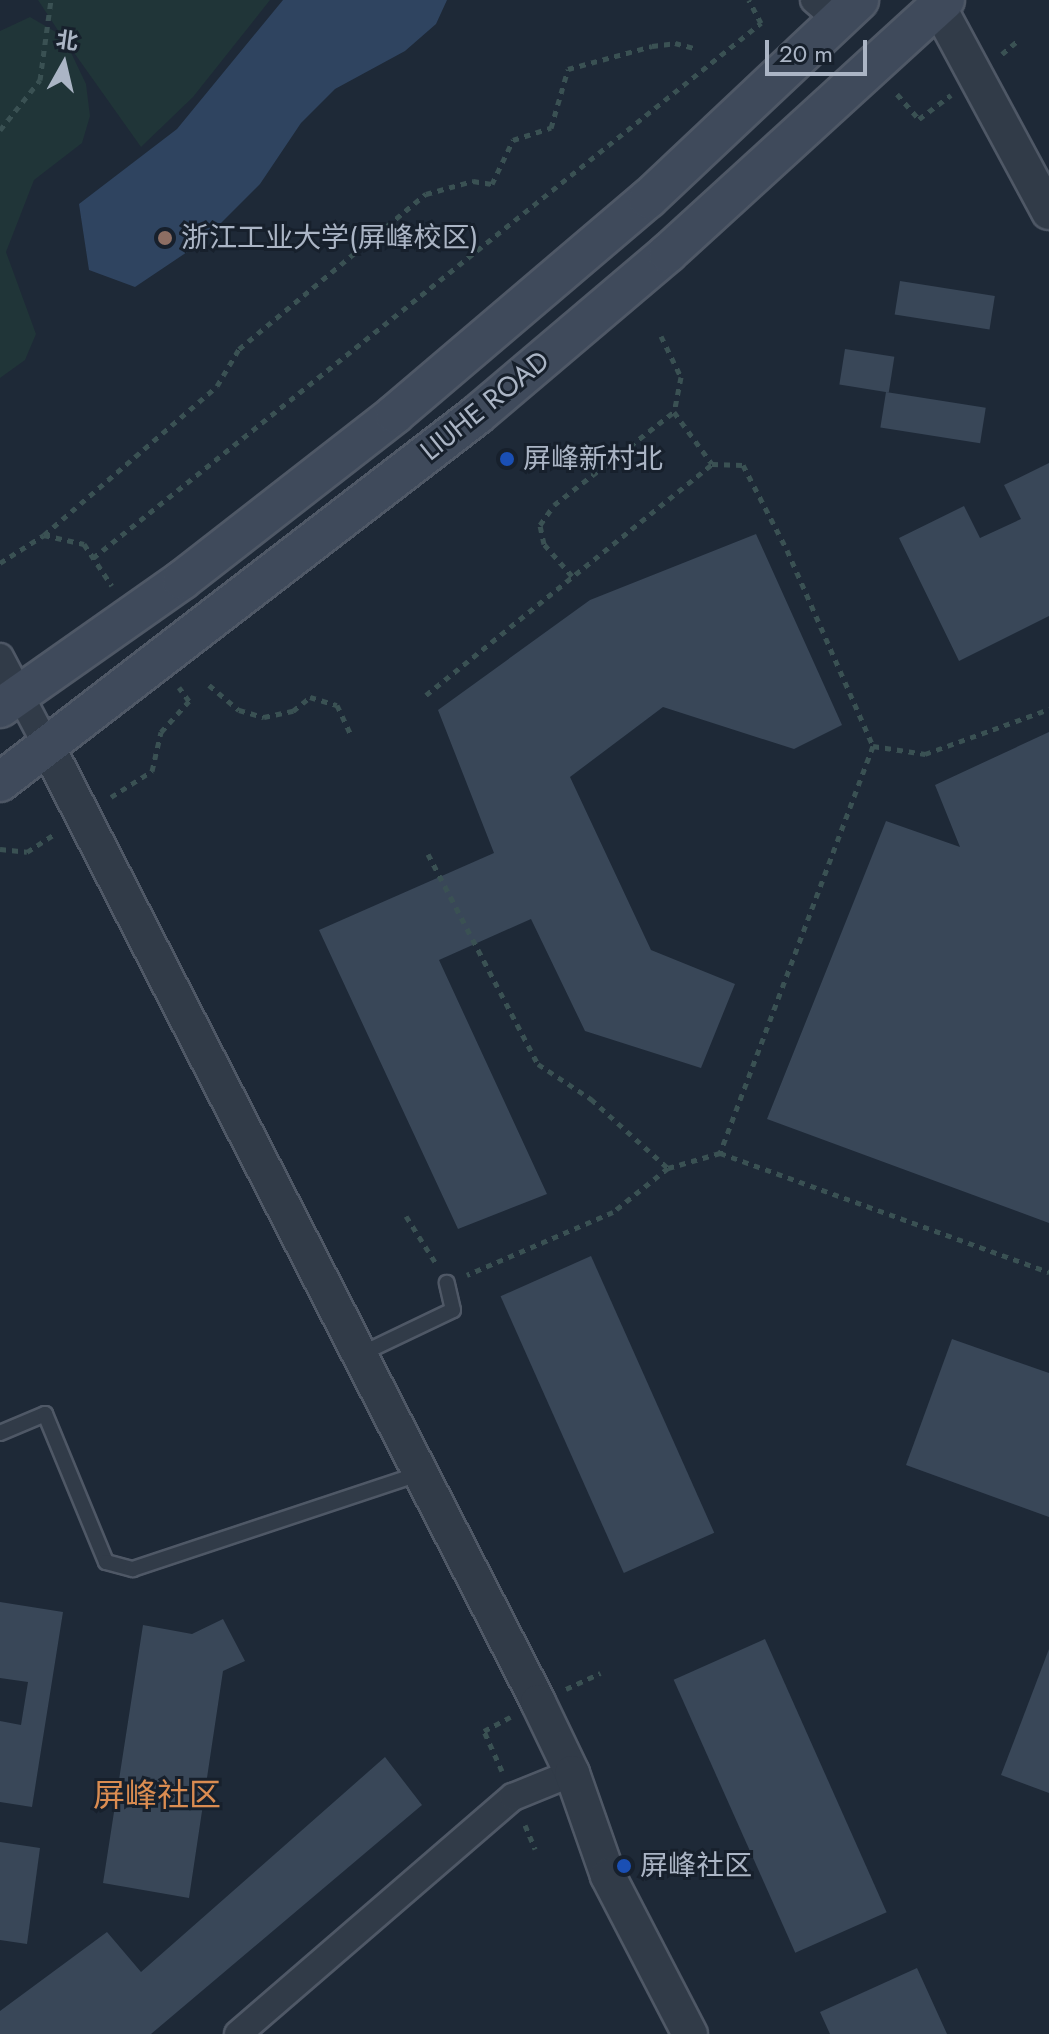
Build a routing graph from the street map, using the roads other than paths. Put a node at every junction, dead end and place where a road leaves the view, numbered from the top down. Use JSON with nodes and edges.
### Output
{"nodes":[{"id":1,"x":941,"y":3,"type":"edge"},
{"id":2,"x":837,"y":7,"type":"edge"},
{"id":3,"x":1049,"y":212,"type":"edge"},
{"id":4,"x":0,"y":657,"type":"edge"},
{"id":5,"x":9,"y":704,"type":"edge"},
{"id":6,"x":48,"y":748,"type":"junction"},
{"id":7,"x":0,"y":782,"type":"edge"},
{"id":8,"x":447,"y":1283,"type":"road end"},
{"id":9,"x":358,"y":1355,"type":"junction"},
{"id":10,"x":0,"y":1433,"type":"edge"},
{"id":11,"x":418,"y":1474,"type":"junction"},
{"id":12,"x":572,"y":1773,"type":"junction"},
{"id":13,"x":238,"y":2034,"type":"edge"},
{"id":14,"x":690,"y":2034,"type":"edge"}],
"edges":[{"from":1,"to":3,"type":"street"},
{"from":1,"to":6,"type":"main road","name":"LIUHE ROAD"},
{"from":2,"to":5,"type":"main road","name":"LIUHE ROAD"},
{"from":4,"to":5,"type":"street"},
{"from":5,"to":6,"type":"street"},
{"from":6,"to":7,"type":"main road","name":"LIUHE ROAD"},
{"from":6,"to":9,"type":"street"},
{"from":8,"to":9,"type":"lane"},
{"from":9,"to":11,"type":"street"},
{"from":10,"to":11,"type":"lane"},
{"from":11,"to":12,"type":"street"},
{"from":12,"to":13,"type":"street"},
{"from":12,"to":14,"type":"street"}]}
